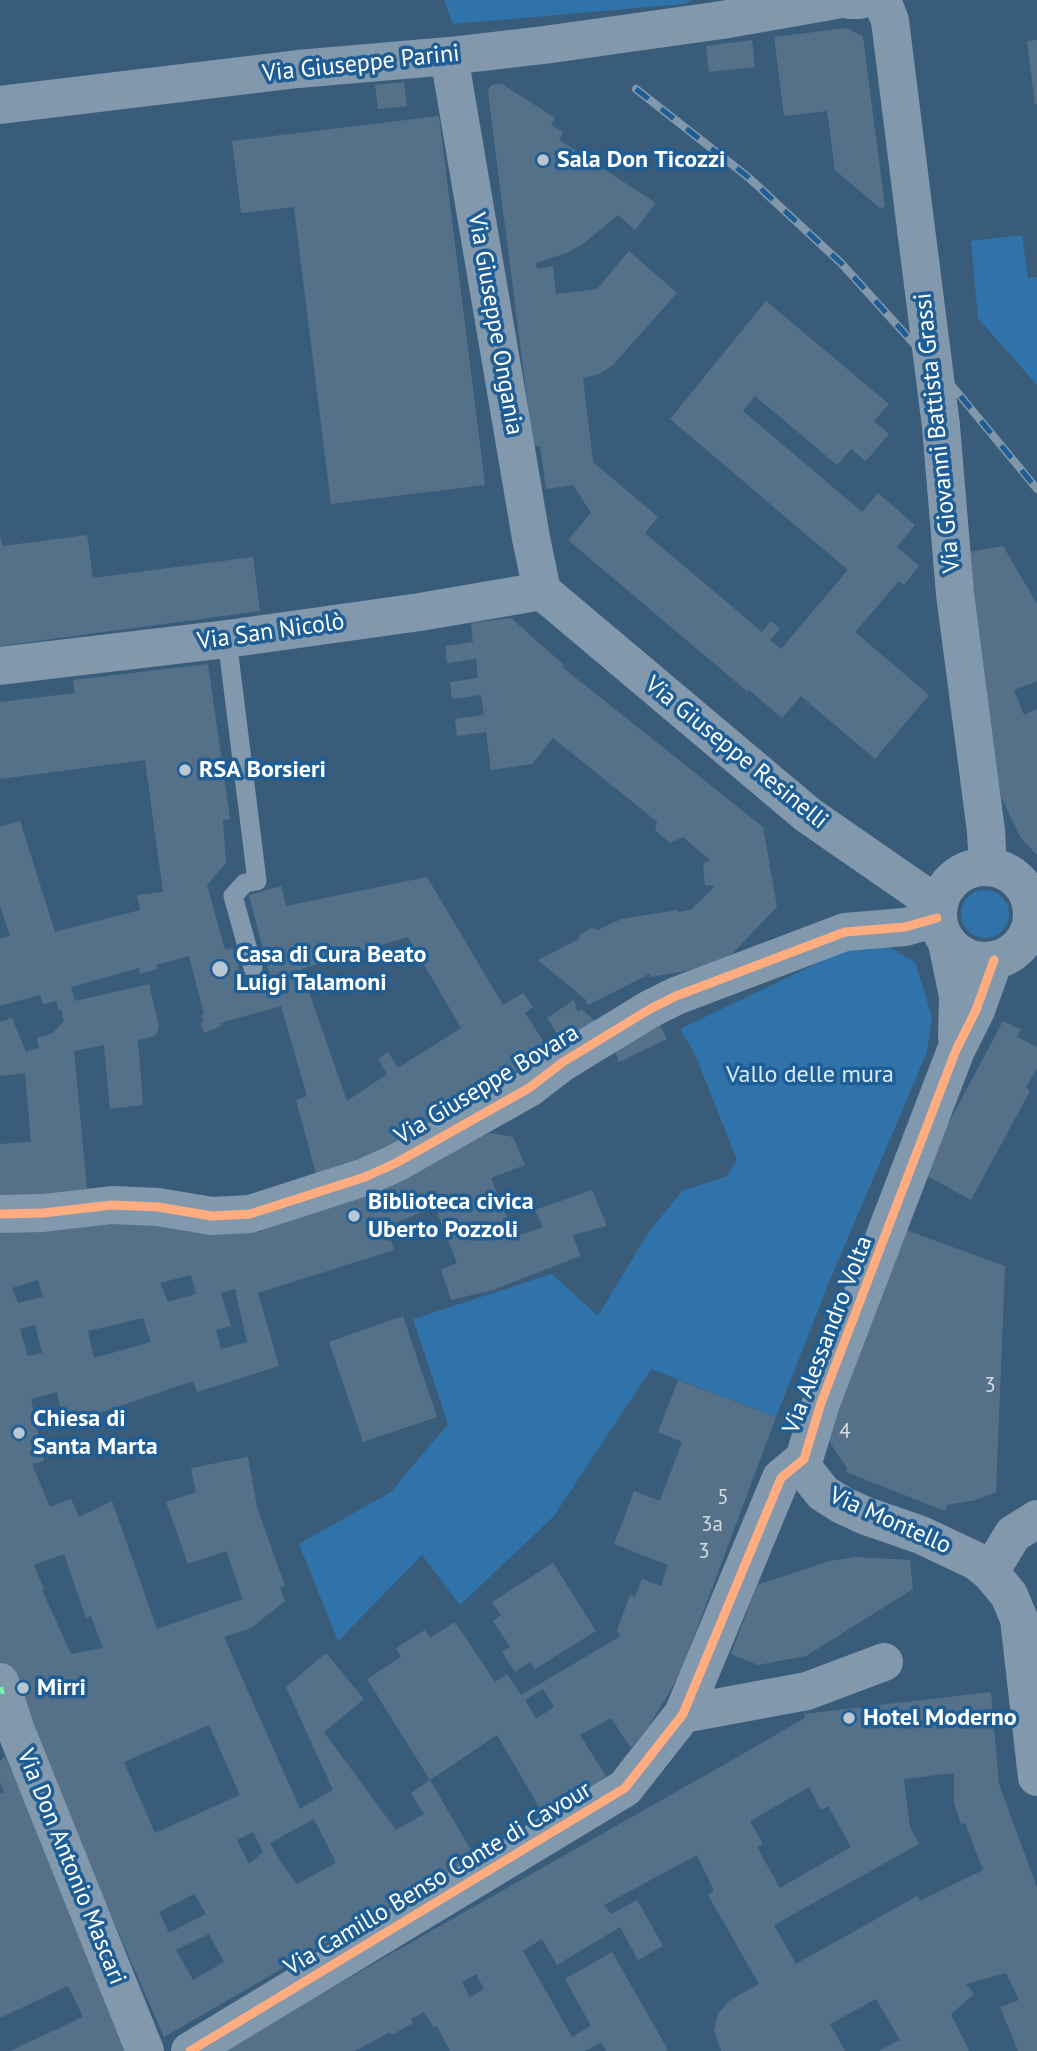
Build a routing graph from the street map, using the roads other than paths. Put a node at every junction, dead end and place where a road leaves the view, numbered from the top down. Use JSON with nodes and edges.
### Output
{"nodes":[{"id":1,"x":836,"y":0,"type":"edge"},
{"id":2,"x":849,"y":0,"type":"edge"},
{"id":3,"x":860,"y":0,"type":"edge"},
{"id":4,"x":882,"y":0,"type":"edge"},
{"id":5,"x":734,"y":10,"type":"edge"},
{"id":6,"x":449,"y":56,"type":"junction"},
{"id":7,"x":0,"y":105,"type":"edge"},
{"id":8,"x":542,"y":592,"type":"junction"},
{"id":9,"x":227,"y":639,"type":"junction"},
{"id":10,"x":0,"y":666,"type":"edge"},
{"id":11,"x":988,"y":867,"type":"junction"},
{"id":12,"x":1032,"y":892,"type":"edge"},
{"id":13,"x":940,"y":922,"type":"junction"},
{"id":14,"x":994,"y":960,"type":"junction"},
{"id":15,"x":253,"y":968,"type":"dead end"},
{"id":16,"x":956,"y":1050,"type":"junction"},
{"id":17,"x":0,"y":1214,"type":"edge"},
{"id":18,"x":804,"y":1459,"type":"junction"},
{"id":19,"x":1037,"y":1519,"type":"edge"},
{"id":20,"x":990,"y":1572,"type":"junction"},
{"id":21,"x":884,"y":1662,"type":"dead end"},
{"id":22,"x":2,"y":1686,"type":"edge"},
{"id":23,"x":683,"y":1714,"type":"junction"},
{"id":24,"x":1037,"y":1777,"type":"edge"},
{"id":25,"x":145,"y":2051,"type":"edge"},
{"id":26,"x":190,"y":2051,"type":"edge"}],
"edges":[{"from":1,"to":5,"type":"street","name":"Via Giuseppe Parini"},
{"from":2,"to":3,"type":"street"},
{"from":4,"to":11,"type":"street","name":"Via Giovanni Battista Grassi","bridge":true},
{"from":5,"to":6,"type":"street","name":"Via Giuseppe Parini"},
{"from":6,"to":7,"type":"street","name":"Via Giuseppe Parini"},
{"from":6,"to":8,"type":"street","name":"Via Giuseppe Ongania"},
{"from":8,"to":9,"type":"street","name":"Via San Nicolò"},
{"from":8,"to":13,"type":"street","name":"Via Giuseppe Resinelli"},
{"from":9,"to":10,"type":"street","name":"Via San Nicolò"},
{"from":9,"to":15,"type":"lane"},
{"from":11,"to":12,"type":"street"},
{"from":11,"to":13,"type":"street"},
{"from":12,"to":14,"type":"street"},
{"from":13,"to":14,"type":"street"},
{"from":13,"to":16,"type":"street","name":"Via Alessandro Volta"},
{"from":13,"to":17,"type":"street","name":"Via Giuseppe Bovara"},
{"from":14,"to":16,"type":"street","name":"Via Alessandro Volta"},
{"from":16,"to":18,"type":"street","name":"Via Alessandro Volta"},
{"from":18,"to":20,"type":"street","name":"Via Montello"},
{"from":18,"to":23,"type":"street","name":"Via Alessandro Volta"},
{"from":19,"to":20,"type":"street"},
{"from":20,"to":24,"type":"street"},
{"from":21,"to":23,"type":"street"},
{"from":22,"to":25,"type":"street","name":"Via Don Antonio Mascari"},
{"from":23,"to":26,"type":"street","name":"Via Camillo Benso Conte di Cavour"}]}
